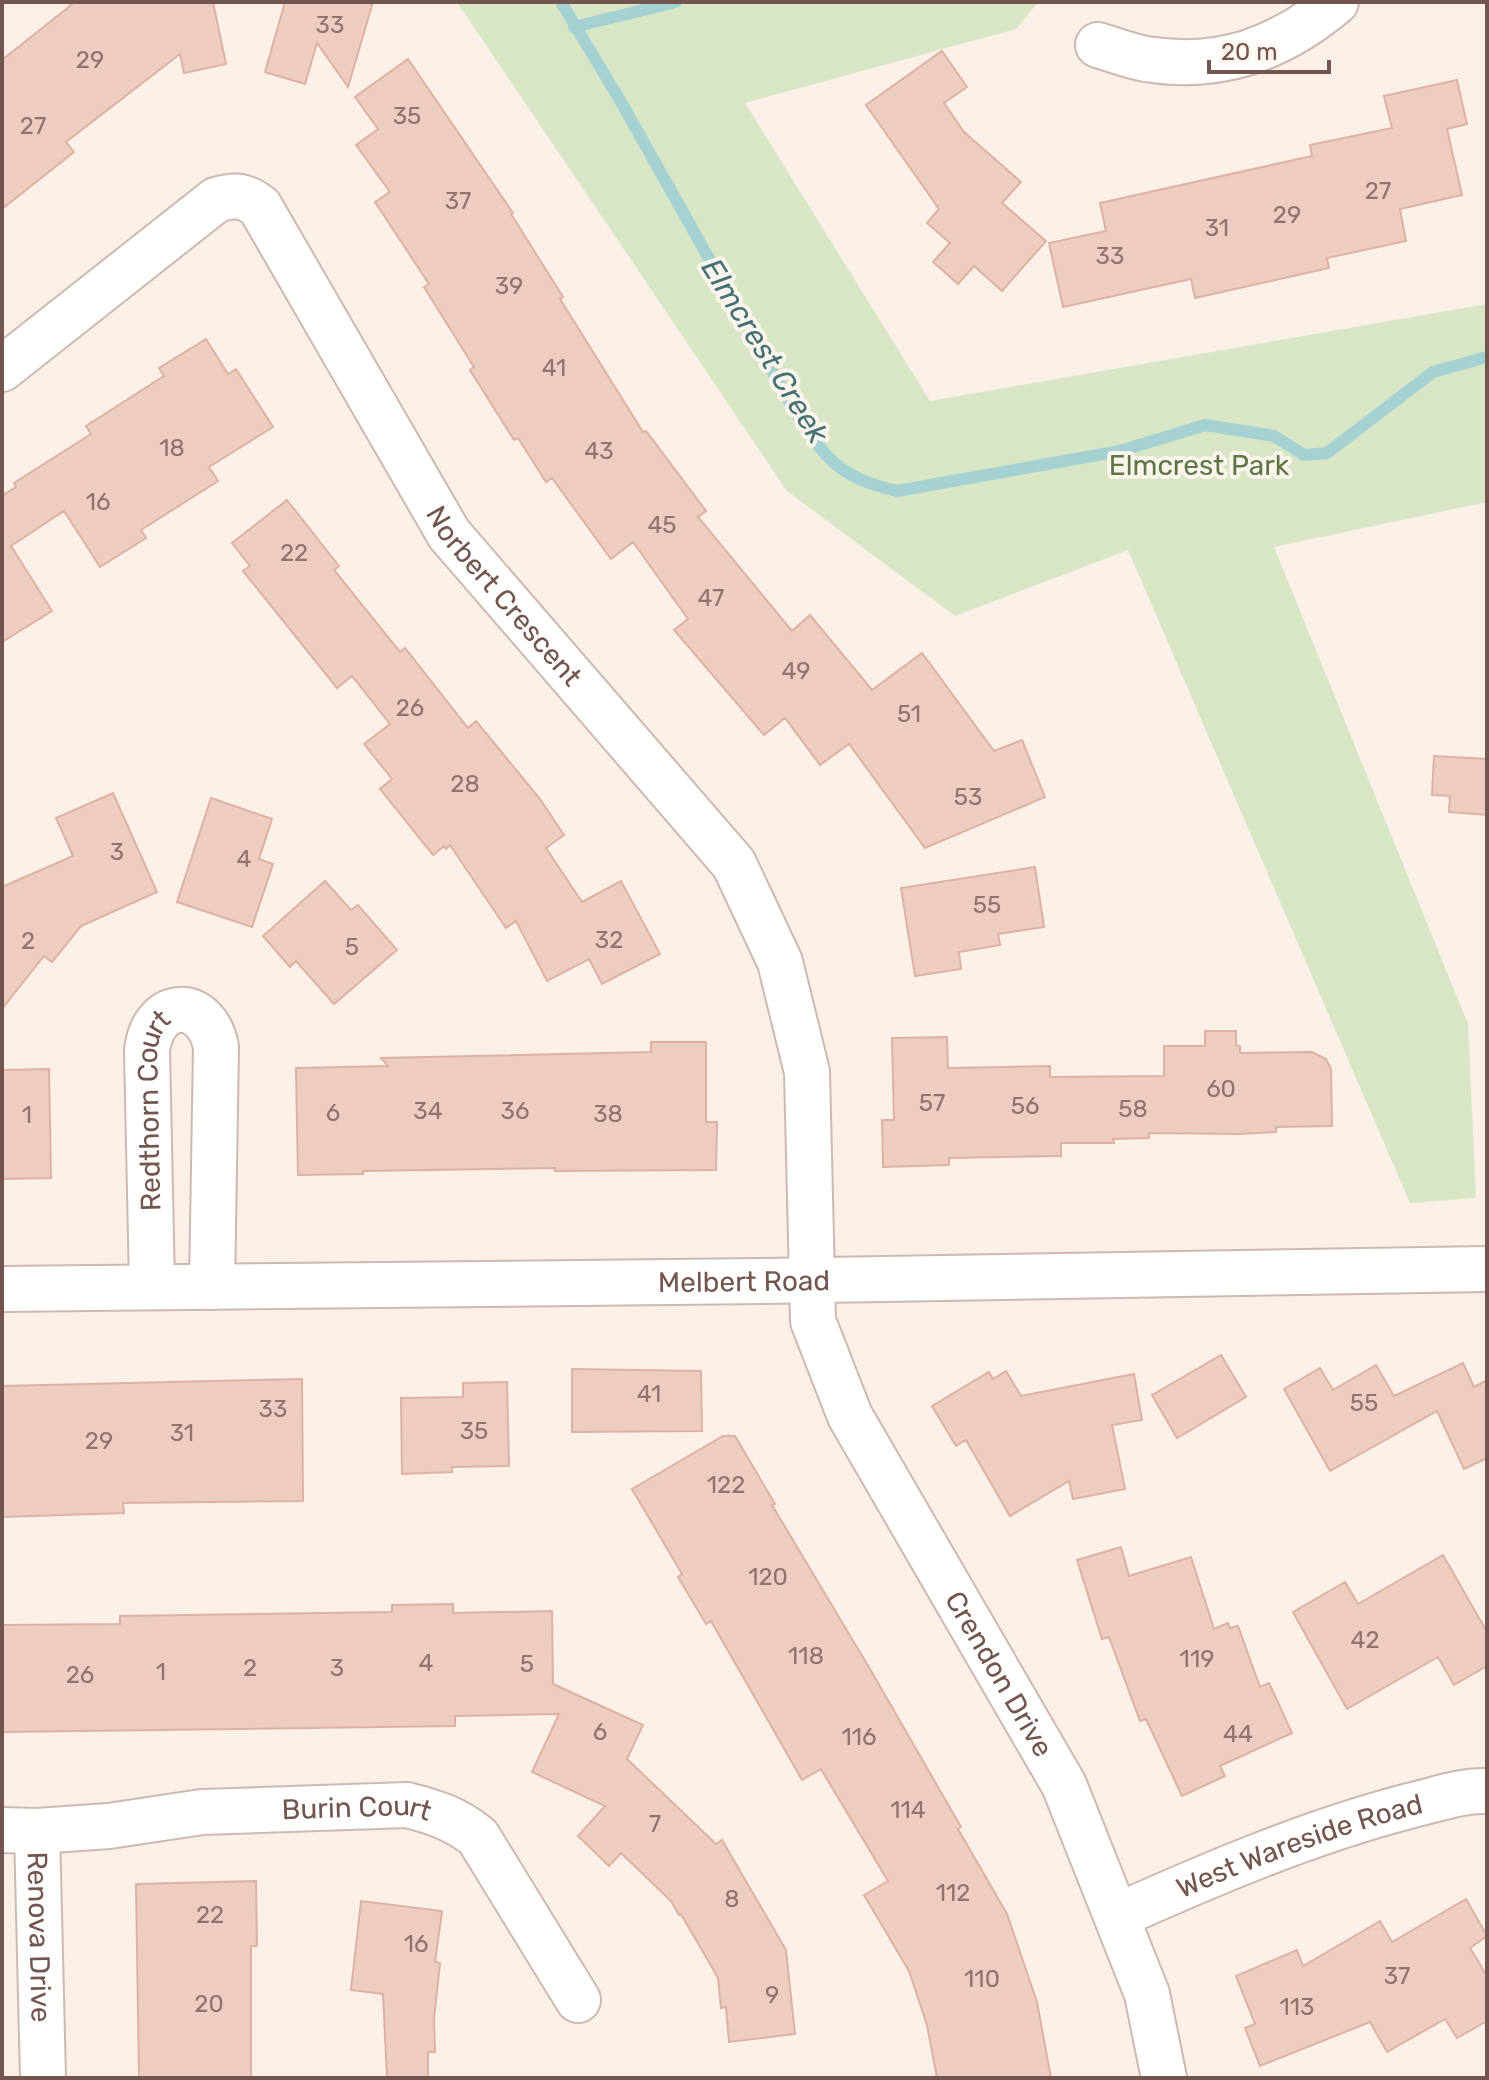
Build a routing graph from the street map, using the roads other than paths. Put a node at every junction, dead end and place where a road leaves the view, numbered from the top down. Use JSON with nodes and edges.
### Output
{"nodes":[{"id":1,"x":1336,"y":2,"type":"edge"},
{"id":2,"x":1098,"y":45,"type":"dead end"},
{"id":3,"x":2,"y":369,"type":"edge"},
{"id":4,"x":1487,"y":1269,"type":"edge"},
{"id":5,"x":813,"y":1280,"type":"junction"},
{"id":6,"x":152,"y":1286,"type":"junction"},
{"id":7,"x":212,"y":1287,"type":"junction"},
{"id":8,"x":2,"y":1289,"type":"edge"},
{"id":9,"x":1487,"y":1791,"type":"edge"},
{"id":10,"x":19,"y":1830,"type":"edge"},
{"id":11,"x":1117,"y":1916,"type":"junction"},
{"id":12,"x":578,"y":2000,"type":"dead end"},
{"id":13,"x":43,"y":2078,"type":"edge"},
{"id":14,"x":1164,"y":2078,"type":"edge"}],
"edges":[{"from":1,"to":2,"type":"street"},
{"from":3,"to":5,"type":"street","name":"Norbert Crescent"},
{"from":4,"to":5,"type":"street","name":"Melbert Road"},
{"from":5,"to":7,"type":"street","name":"Melbert Road"},
{"from":5,"to":11,"type":"street","name":"Crendon Drive"},
{"from":6,"to":7,"type":"street","name":"Melbert Road"},
{"from":6,"to":7,"type":"street","name":"Redthorn Court"},
{"from":6,"to":8,"type":"street","name":"Melbert Road"},
{"from":9,"to":11,"type":"street","name":"West Wareside Road"},
{"from":10,"to":12,"type":"street","name":"Burin Court"},
{"from":10,"to":13,"type":"street","name":"Renova Drive"},
{"from":11,"to":14,"type":"street","name":"Crendon Drive"}]}
